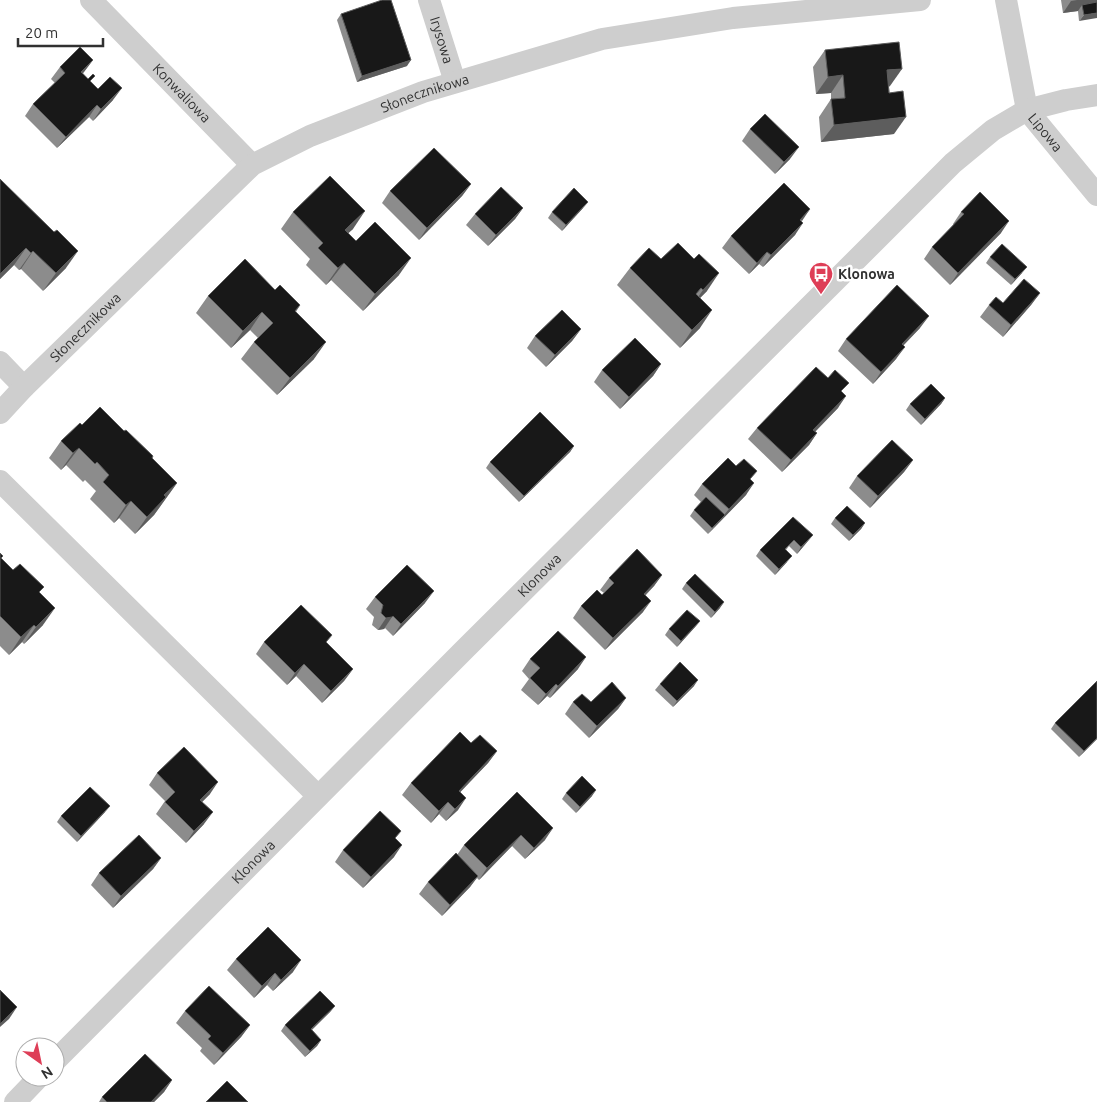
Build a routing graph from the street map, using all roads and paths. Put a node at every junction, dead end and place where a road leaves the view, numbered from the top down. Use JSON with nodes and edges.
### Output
{"nodes":[{"id":1,"x":91,"y":0,"type":"edge"},
{"id":2,"x":428,"y":0,"type":"edge"},
{"id":3,"x":920,"y":0,"type":"edge"},
{"id":4,"x":1006,"y":0,"type":"edge"},
{"id":5,"x":455,"y":82,"type":"junction"},
{"id":6,"x":1097,"y":95,"type":"edge"},
{"id":7,"x":1027,"y":110,"type":"junction"},
{"id":8,"x":252,"y":165,"type":"junction"},
{"id":9,"x":1097,"y":195,"type":"edge"},
{"id":10,"x":0,"y":362,"type":"edge"},
{"id":11,"x":24,"y":388,"type":"junction"},
{"id":12,"x":0,"y":413,"type":"edge"},
{"id":13,"x":0,"y":480,"type":"edge"},
{"id":14,"x":318,"y":796,"type":"junction"},
{"id":15,"x":65,"y":1052,"type":"edge"},
{"id":16,"x":30,"y":1087,"type":"edge"},
{"id":17,"x":14,"y":1102,"type":"edge"}],
"edges":[{"from":1,"to":8,"type":"street","name":"Konwaliowa"},
{"from":2,"to":5,"type":"street","name":"Irysowa"},
{"from":3,"to":5,"type":"street","name":"Słonecznikowa"},
{"from":4,"to":7,"type":"street","name":"Lipowa"},
{"from":5,"to":8,"type":"street","name":"Słonecznikowa"},
{"from":6,"to":7,"type":"street","name":"Klonowa"},
{"from":7,"to":9,"type":"street","name":"Lipowa"},
{"from":7,"to":14,"type":"street","name":"Klonowa"},
{"from":8,"to":11,"type":"street","name":"Słonecznikowa"},
{"from":10,"to":11,"type":"street"},
{"from":11,"to":12,"type":"street","name":"Słonecznikowa"},
{"from":13,"to":14,"type":"street"},
{"from":14,"to":15,"type":"street","name":"Klonowa"},
{"from":16,"to":17,"type":"street"}]}
